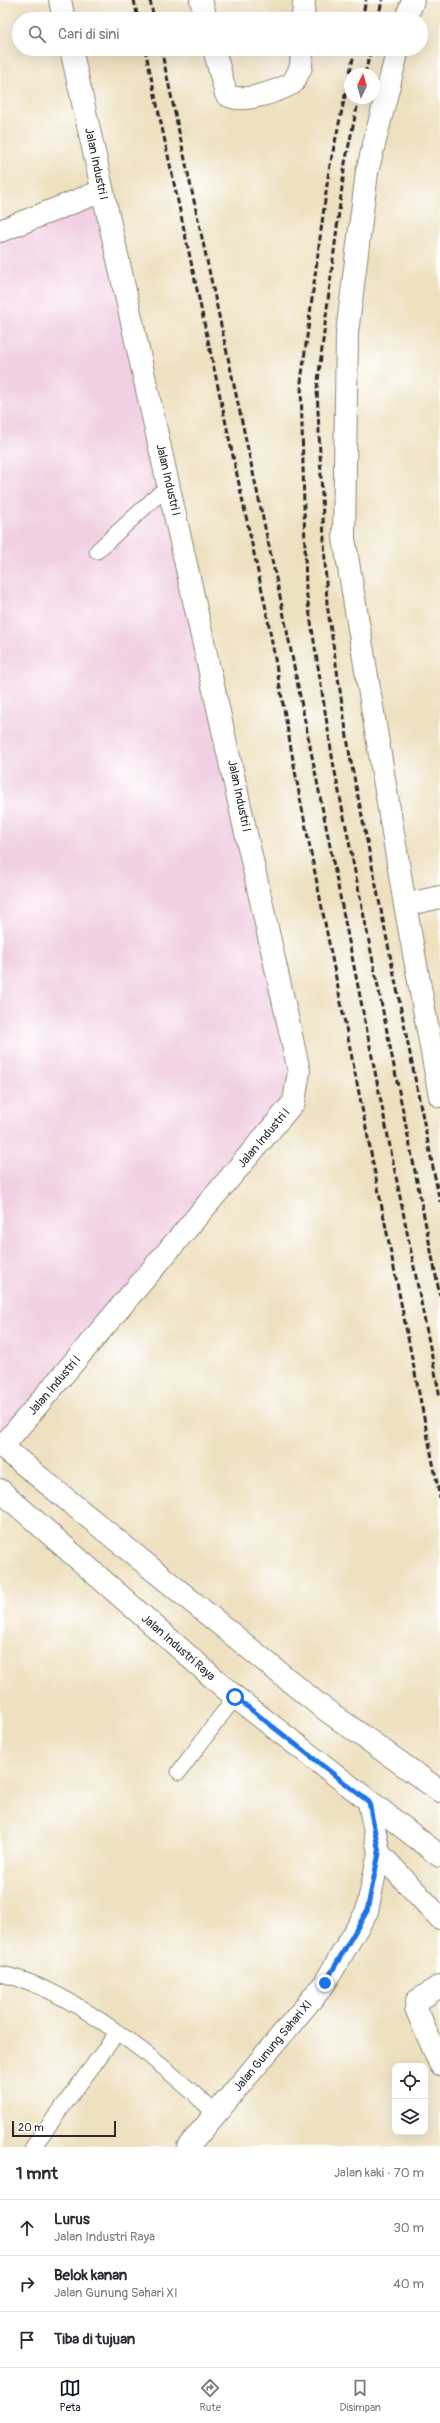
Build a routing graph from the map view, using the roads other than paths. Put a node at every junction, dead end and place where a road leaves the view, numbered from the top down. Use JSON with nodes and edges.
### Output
{"nodes":[{"id":1,"x":60,"y":0,"type":"edge"},
{"id":2,"x":201,"y":0,"type":"edge"},
{"id":3,"x":304,"y":0,"type":"edge"},
{"id":4,"x":413,"y":0,"type":"edge"},
{"id":5,"x":63,"y":12,"type":"edge"},
{"id":6,"x":204,"y":12,"type":"edge"},
{"id":7,"x":303,"y":12,"type":"edge"},
{"id":8,"x":409,"y":12,"type":"edge"},
{"id":9,"x":73,"y":56,"type":"edge"},
{"id":10,"x":216,"y":56,"type":"edge"},
{"id":11,"x":302,"y":56,"type":"edge"},
{"id":12,"x":396,"y":56,"type":"edge"},
{"id":13,"x":102,"y":191,"type":"junction"},
{"id":14,"x":0,"y":231,"type":"edge"},
{"id":15,"x":169,"y":485,"type":"junction"},
{"id":16,"x":97,"y":551,"type":"dead end"},
{"id":17,"x":440,"y":897,"type":"edge"},
{"id":18,"x":405,"y":905,"type":"junction"},
{"id":19,"x":440,"y":1096,"type":"edge"},
{"id":20,"x":1,"y":1446,"type":"edge"},
{"id":21,"x":0,"y":1490,"type":"edge"},
{"id":22,"x":235,"y":1697,"type":"junction"},
{"id":23,"x":179,"y":1772,"type":"dead end"},
{"id":24,"x":440,"y":1791,"type":"edge"},
{"id":25,"x":369,"y":1802,"type":"junction"},
{"id":26,"x":379,"y":1853,"type":"junction"},
{"id":27,"x":440,"y":1856,"type":"edge"},
{"id":28,"x":440,"y":1918,"type":"edge"},
{"id":29,"x":0,"y":1974,"type":"edge"},
{"id":30,"x":440,"y":1986,"type":"edge"},
{"id":31,"x":117,"y":2033,"type":"junction"},
{"id":32,"x":440,"y":2064,"type":"edge"},
{"id":33,"x":215,"y":2113,"type":"junction"},
{"id":34,"x":33,"y":2147,"type":"edge"},
{"id":35,"x":188,"y":2147,"type":"edge"}],
"edges":[{"from":1,"to":5,"type":"street"},
{"from":2,"to":6,"type":"street"},
{"from":3,"to":7,"type":"street"},
{"from":4,"to":8,"type":"street"},
{"from":9,"to":13,"type":"street","name":"Jalan Industri I"},
{"from":10,"to":11,"type":"street"},
{"from":12,"to":18,"type":"street"},
{"from":13,"to":14,"type":"street"},
{"from":13,"to":15,"type":"street","name":"Jalan Industri I"},
{"from":15,"to":16,"type":"lane"},
{"from":15,"to":20,"type":"street","name":"Jalan Industri I"},
{"from":17,"to":18,"type":"street"},
{"from":18,"to":19,"type":"street"},
{"from":20,"to":24,"type":"street"},
{"from":21,"to":22,"type":"street","name":"Jalan Industri Raya"},
{"from":22,"to":23,"type":"lane"},
{"from":22,"to":25,"type":"street","name":"Jalan Industri Raya"},
{"from":25,"to":26,"type":"street","name":"Jalan Gunung Sahari XI"},
{"from":25,"to":27,"type":"street","name":"Jalan Industri Raya"},
{"from":26,"to":28,"type":"street"},
{"from":26,"to":33,"type":"street","name":"Jalan Gunung Sahari XI"},
{"from":29,"to":31,"type":"lane"},
{"from":30,"to":32,"type":"street"},
{"from":31,"to":33,"type":"lane"},
{"from":31,"to":34,"type":"lane"},
{"from":33,"to":35,"type":"street","name":"Jalan Gunung Sahari XI"}]}
